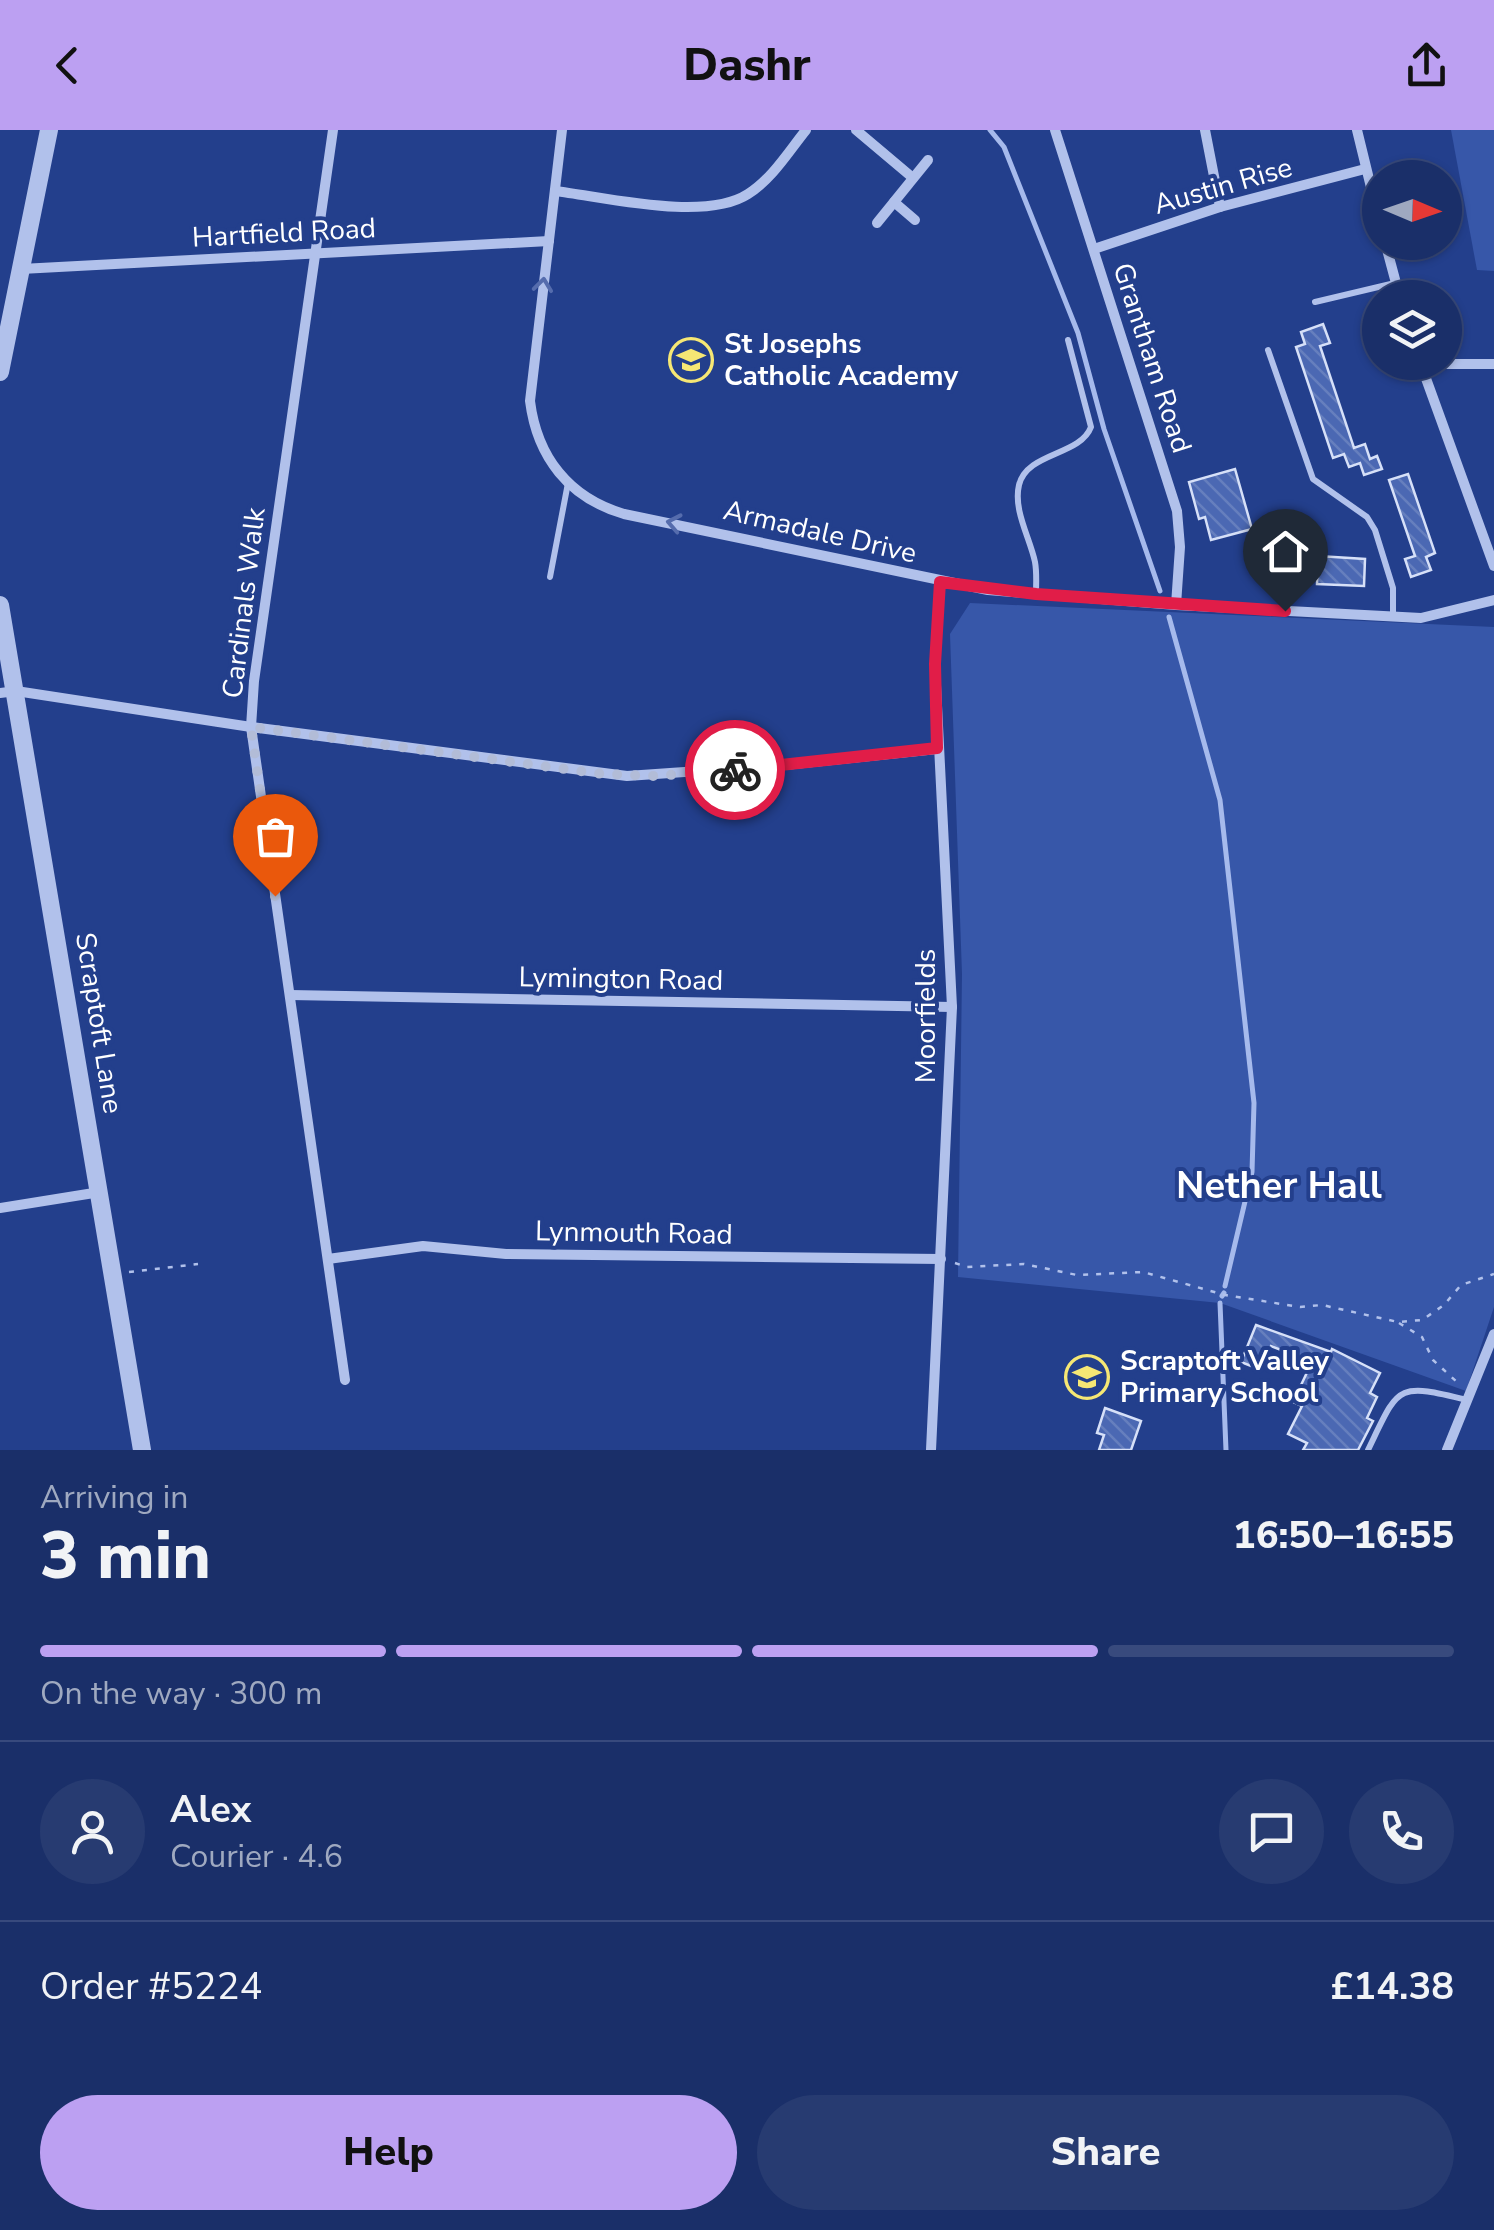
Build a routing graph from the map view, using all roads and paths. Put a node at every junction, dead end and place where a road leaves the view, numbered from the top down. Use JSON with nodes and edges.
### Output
{"nodes":[{"id":1,"x":49,"y":130,"type":"edge"},
{"id":2,"x":332,"y":130,"type":"edge"},
{"id":3,"x":562,"y":130,"type":"edge"},
{"id":4,"x":806,"y":130,"type":"edge"},
{"id":5,"x":856,"y":130,"type":"edge"},
{"id":6,"x":1055,"y":130,"type":"edge"},
{"id":7,"x":1205,"y":130,"type":"edge"},
{"id":8,"x":1357,"y":130,"type":"edge"},
{"id":9,"x":928,"y":160,"type":"dead end"},
{"id":10,"x":1363,"y":160,"type":"edge"},
{"id":11,"x":1362,"y":171,"type":"edge"},
{"id":12,"x":914,"y":178,"type":"junction"},
{"id":13,"x":555,"y":191,"type":"junction"},
{"id":14,"x":894,"y":202,"type":"junction"},
{"id":15,"x":1220,"y":208,"type":"junction"},
{"id":16,"x":916,"y":220,"type":"dead end"},
{"id":17,"x":877,"y":223,"type":"dead end"},
{"id":18,"x":549,"y":241,"type":"junction"},
{"id":19,"x":1094,"y":248,"type":"junction"},
{"id":20,"x":315,"y":254,"type":"junction"},
{"id":21,"x":21,"y":269,"type":"junction"},
{"id":22,"x":1362,"y":290,"type":"edge"},
{"id":23,"x":1315,"y":302,"type":"dead end"},
{"id":24,"x":3,"y":334,"type":"edge"},
{"id":25,"x":1068,"y":340,"type":"dead end"},
{"id":26,"x":1268,"y":350,"type":"dead end"},
{"id":27,"x":1462,"y":364,"type":"edge"},
{"id":28,"x":1494,"y":364,"type":"edge"},
{"id":29,"x":0,"y":372,"type":"edge"},
{"id":30,"x":1426,"y":380,"type":"edge"},
{"id":31,"x":568,"y":483,"type":"junction"},
{"id":32,"x":1494,"y":566,"type":"edge"},
{"id":33,"x":550,"y":577,"type":"dead end"},
{"id":34,"x":940,"y":582,"type":"junction"},
{"id":35,"x":1036,"y":594,"type":"junction"},
{"id":36,"x":1494,"y":600,"type":"edge"},
{"id":37,"x":0,"y":605,"type":"edge"},
{"id":38,"x":1176,"y":605,"type":"junction"},
{"id":39,"x":1393,"y":617,"type":"junction"},
{"id":40,"x":8,"y":692,"type":"edge"},
{"id":41,"x":251,"y":727,"type":"junction"},
{"id":42,"x":937,"y":748,"type":"junction"},
{"id":43,"x":290,"y":995,"type":"junction"},
{"id":44,"x":952,"y":1007,"type":"junction"},
{"id":45,"x":100,"y":1192,"type":"junction"},
{"id":46,"x":0,"y":1208,"type":"edge"},
{"id":47,"x":328,"y":1259,"type":"junction"},
{"id":48,"x":941,"y":1259,"type":"junction"},
{"id":49,"x":198,"y":1264,"type":"dead end"},
{"id":50,"x":113,"y":1274,"type":"junction"},
{"id":51,"x":1494,"y":1274,"type":"edge"},
{"id":52,"x":1398,"y":1322,"type":"junction"},
{"id":53,"x":1494,"y":1334,"type":"edge"},
{"id":54,"x":345,"y":1380,"type":"dead end"},
{"id":55,"x":1474,"y":1387,"type":"junction"},
{"id":56,"x":1468,"y":1400,"type":"junction"},
{"id":57,"x":142,"y":1450,"type":"edge"},
{"id":58,"x":931,"y":1450,"type":"edge"},
{"id":59,"x":1368,"y":1450,"type":"edge"},
{"id":60,"x":1447,"y":1450,"type":"edge"}],
"edges":[{"from":1,"to":21,"type":"street"},
{"from":2,"to":20,"type":"street","name":"Cardinals Walk"},
{"from":3,"to":13,"type":"street","name":"Armadale Drive"},
{"from":4,"to":13,"type":"street"},
{"from":5,"to":12,"type":"street"},
{"from":6,"to":19,"type":"street","name":"Grantham Road"},
{"from":7,"to":15,"type":"street"},
{"from":8,"to":10,"type":"street"},
{"from":9,"to":12,"type":"street"},
{"from":11,"to":15,"type":"street","name":"Austin Rise"},
{"from":12,"to":14,"type":"street"},
{"from":13,"to":18,"type":"street","name":"Armadale Drive"},
{"from":14,"to":16,"type":"street"},
{"from":14,"to":17,"type":"street"},
{"from":15,"to":19,"type":"street","name":"Austin Rise"},
{"from":18,"to":20,"type":"street","name":"Hartfield Road"},
{"from":31,"to":18,"type":"street","name":"Armadale Drive","one_way":true},
{"from":19,"to":38,"type":"street","name":"Grantham Road"},
{"from":20,"to":21,"type":"street","name":"Hartfield Road"},
{"from":20,"to":41,"type":"street","name":"Cardinals Walk"},
{"from":21,"to":24,"type":"street"},
{"from":22,"to":23,"type":"lane"},
{"from":24,"to":29,"type":"street"},
{"from":25,"to":35,"type":"lane"},
{"from":26,"to":39,"type":"lane"},
{"from":27,"to":28,"type":"street"},
{"from":30,"to":32,"type":"street"},
{"from":31,"to":33,"type":"lane"},
{"from":34,"to":31,"type":"street","name":"Armadale Drive","one_way":true},
{"from":34,"to":35,"type":"street","name":"Armadale Drive"},
{"from":34,"to":42,"type":"street","name":"Moorfields"},
{"from":35,"to":38,"type":"street","name":"Armadale Drive"},
{"from":36,"to":39,"type":"street","name":"Armadale Drive"},
{"from":37,"to":40,"type":"street","name":"Scraptoft Lane"},
{"from":38,"to":39,"type":"street","name":"Armadale Drive"},
{"from":40,"to":41,"type":"street"},
{"from":40,"to":45,"type":"street","name":"Scraptoft Lane"},
{"from":41,"to":42,"type":"street"},
{"from":41,"to":43,"type":"street","name":"Cardinals Walk"},
{"from":42,"to":44,"type":"street","name":"Moorfields"},
{"from":43,"to":44,"type":"street","name":"Lymington Road"},
{"from":43,"to":47,"type":"street","name":"Cardinals Walk"},
{"from":44,"to":48,"type":"street","name":"Moorfields"},
{"from":45,"to":46,"type":"street"},
{"from":45,"to":50,"type":"street","name":"Scraptoft Lane"},
{"from":47,"to":48,"type":"street","name":"Lynmouth Road"},
{"from":47,"to":54,"type":"street","name":"Cardinals Walk"},
{"from":48,"to":52,"type":"path"},
{"from":48,"to":58,"type":"street","name":"Moorfields"},
{"from":49,"to":50,"type":"path"},
{"from":50,"to":57,"type":"street","name":"Scraptoft Lane"},
{"from":51,"to":52,"type":"path"},
{"from":52,"to":55,"type":"path"},
{"from":53,"to":55,"type":"street"},
{"from":55,"to":56,"type":"street"},
{"from":56,"to":59,"type":"lane"},
{"from":56,"to":60,"type":"street"}]}
